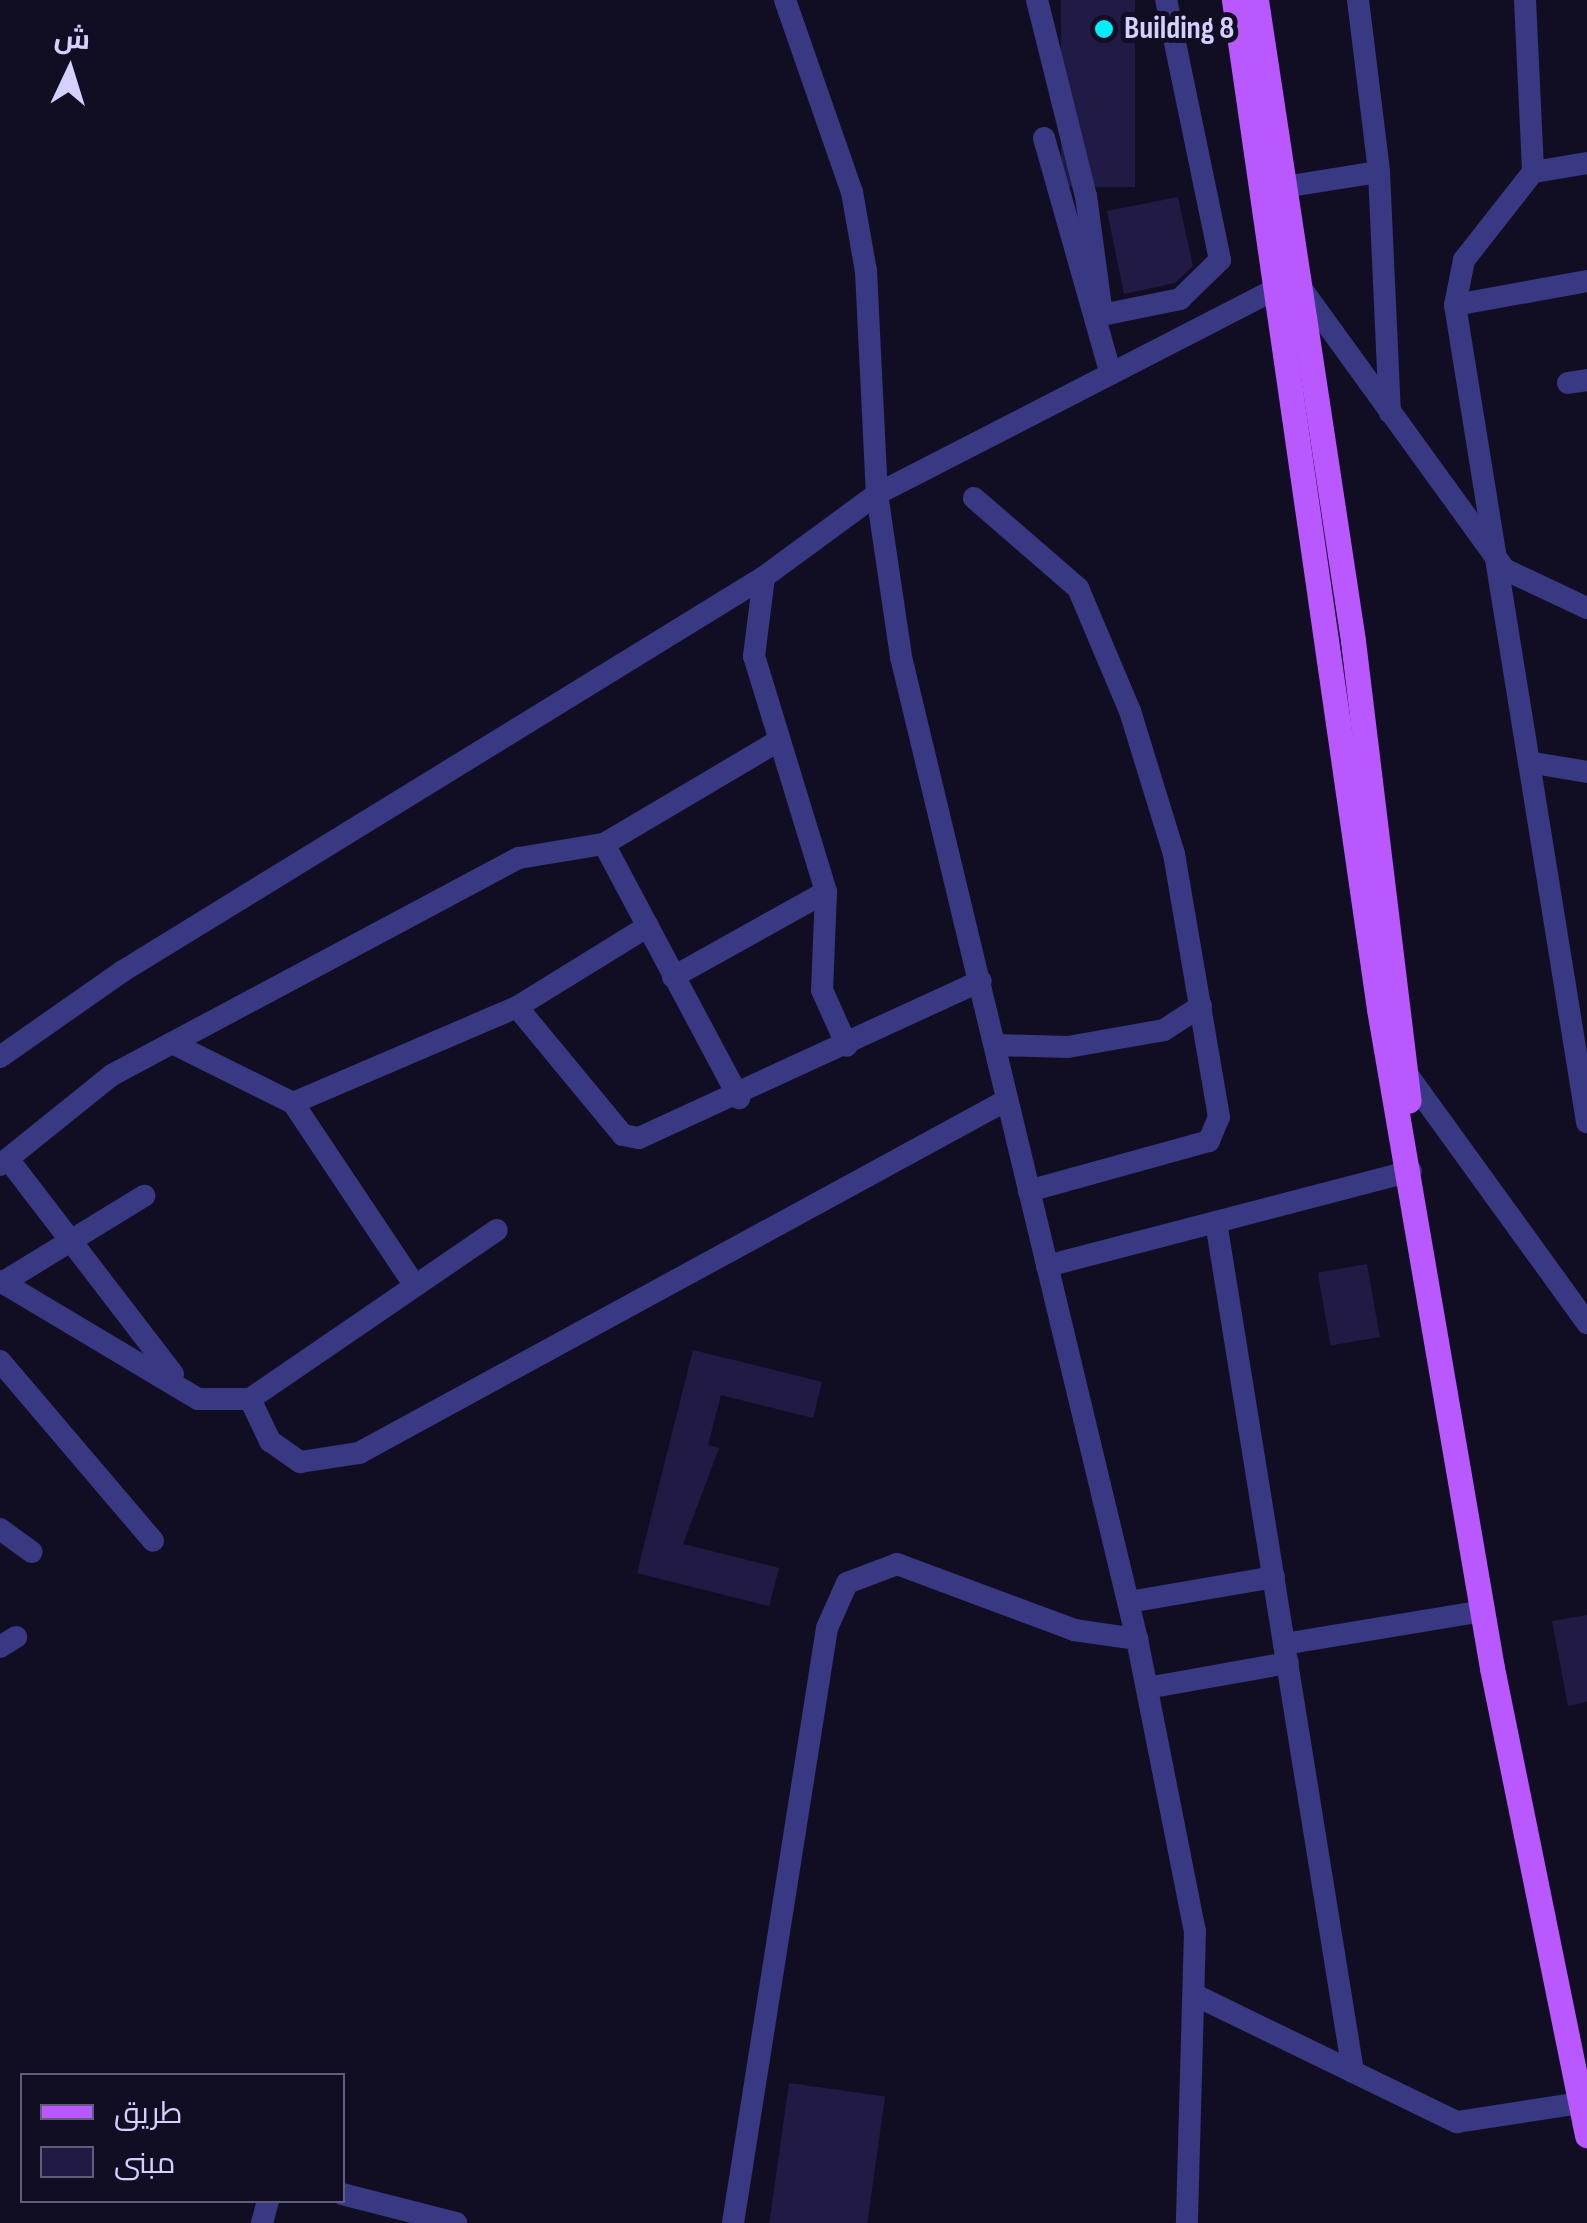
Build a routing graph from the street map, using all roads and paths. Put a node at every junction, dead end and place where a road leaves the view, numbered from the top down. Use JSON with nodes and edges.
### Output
{"nodes":[{"id":1,"x":785,"y":0,"type":"edge"},
{"id":2,"x":1037,"y":0,"type":"edge"},
{"id":3,"x":1166,"y":0,"type":"edge"},
{"id":4,"x":1234,"y":0,"type":"edge"},
{"id":5,"x":1256,"y":0,"type":"edge"},
{"id":6,"x":1358,"y":0,"type":"edge"},
{"id":7,"x":1524,"y":0,"type":"edge"},
{"id":8,"x":1044,"y":138,"type":"dead end"},
{"id":9,"x":1587,"y":163,"type":"edge"},
{"id":10,"x":1378,"y":172,"type":"junction"},
{"id":11,"x":1533,"y":172,"type":"junction"},
{"id":12,"x":1284,"y":187,"type":"junction"},
{"id":13,"x":1587,"y":281,"type":"edge"},
{"id":14,"x":1286,"y":287,"type":"junction"},
{"id":15,"x":1455,"y":305,"type":"junction"},
{"id":16,"x":1110,"y":374,"type":"junction"},
{"id":17,"x":1390,"y":413,"type":"junction"},
{"id":18,"x":877,"y":494,"type":"junction"},
{"id":19,"x":974,"y":498,"type":"dead end"},
{"id":20,"x":1490,"y":514,"type":"junction"},
{"id":21,"x":1460,"y":516,"type":"junction"},
{"id":22,"x":1504,"y":569,"type":"junction"},
{"id":23,"x":764,"y":577,"type":"junction"},
{"id":24,"x":1587,"y":608,"type":"edge"},
{"id":25,"x":775,"y":743,"type":"junction"},
{"id":26,"x":1534,"y":764,"type":"junction"},
{"id":27,"x":1587,"y":772,"type":"edge"},
{"id":28,"x":604,"y":844,"type":"junction"},
{"id":29,"x":826,"y":892,"type":"junction"},
{"id":30,"x":648,"y":926,"type":"junction"},
{"id":31,"x":673,"y":977,"type":"junction"},
{"id":32,"x":982,"y":981,"type":"junction"},
{"id":33,"x":1201,"y":1006,"type":"junction"},
{"id":34,"x":517,"y":1008,"type":"junction"},
{"id":35,"x":1579,"y":1033,"type":"edge"},
{"id":36,"x":995,"y":1045,"type":"junction"},
{"id":37,"x":178,"y":1046,"type":"junction"},
{"id":38,"x":848,"y":1046,"type":"junction"},
{"id":39,"x":0,"y":1057,"type":"edge"},
{"id":40,"x":1409,"y":1077,"type":"junction"},
{"id":41,"x":739,"y":1098,"type":"junction"},
{"id":42,"x":1007,"y":1100,"type":"junction"},
{"id":43,"x":293,"y":1103,"type":"junction"},
{"id":44,"x":1587,"y":1122,"type":"edge"},
{"id":45,"x":4,"y":1162,"type":"edge"},
{"id":46,"x":1411,"y":1170,"type":"junction"},
{"id":47,"x":1029,"y":1190,"type":"junction"},
{"id":48,"x":144,"y":1196,"type":"dead end"},
{"id":49,"x":1216,"y":1222,"type":"junction"},
{"id":50,"x":497,"y":1230,"type":"dead end"},
{"id":51,"x":73,"y":1240,"type":"junction"},
{"id":52,"x":1047,"y":1266,"type":"junction"},
{"id":53,"x":1,"y":1282,"type":"edge"},
{"id":54,"x":413,"y":1283,"type":"junction"},
{"id":55,"x":1587,"y":1323,"type":"edge"},
{"id":56,"x":0,"y":1361,"type":"edge"},
{"id":57,"x":176,"y":1378,"type":"junction"},
{"id":58,"x":250,"y":1398,"type":"junction"},
{"id":59,"x":0,"y":1529,"type":"edge"},
{"id":60,"x":153,"y":1542,"type":"dead end"},
{"id":61,"x":32,"y":1552,"type":"dead end"},
{"id":62,"x":1274,"y":1577,"type":"junction"},
{"id":63,"x":1128,"y":1602,"type":"junction"},
{"id":64,"x":1482,"y":1612,"type":"junction"},
{"id":65,"x":1138,"y":1639,"type":"junction"},
{"id":66,"x":1286,"y":1654,"type":"junction"},
{"id":67,"x":1147,"y":1688,"type":"junction"},
{"id":68,"x":1196,"y":1996,"type":"junction"},
{"id":69,"x":1353,"y":2072,"type":"junction"},
{"id":70,"x":1580,"y":2102,"type":"junction"},
{"id":71,"x":1587,"y":2136,"type":"edge"},
{"id":72,"x":345,"y":2195,"type":"edge"},
{"id":73,"x":456,"y":2223,"type":"edge"},
{"id":74,"x":732,"y":2223,"type":"edge"},
{"id":75,"x":1187,"y":2223,"type":"edge"}],
"edges":[{"from":1,"to":18,"type":"street"},
{"from":2,"to":3,"type":"street"},
{"from":4,"to":14,"type":"main road"},
{"from":5,"to":12,"type":"main road"},
{"from":6,"to":10,"type":"street"},
{"from":7,"to":11,"type":"street"},
{"from":8,"to":16,"type":"street"},
{"from":9,"to":11,"type":"street"},
{"from":10,"to":12,"type":"street"},
{"from":10,"to":17,"type":"street"},
{"from":11,"to":15,"type":"street"},
{"from":12,"to":14,"type":"main road"},
{"from":13,"to":15,"type":"street"},
{"from":14,"to":16,"type":"street"},
{"from":14,"to":17,"type":"street"},
{"from":14,"to":40,"type":"main road"},
{"from":14,"to":46,"type":"main road"},
{"from":15,"to":20,"type":"street"},
{"from":16,"to":18,"type":"street"},
{"from":17,"to":21,"type":"street"},
{"from":18,"to":23,"type":"street"},
{"from":18,"to":32,"type":"street"},
{"from":19,"to":33,"type":"street"},
{"from":20,"to":21,"type":"street"},
{"from":20,"to":22,"type":"street"},
{"from":21,"to":22,"type":"street"},
{"from":22,"to":24,"type":"street"},
{"from":22,"to":26,"type":"street"},
{"from":23,"to":25,"type":"street"},
{"from":23,"to":39,"type":"street"},
{"from":25,"to":28,"type":"street"},
{"from":25,"to":29,"type":"street"},
{"from":26,"to":27,"type":"street"},
{"from":26,"to":35,"type":"street"},
{"from":28,"to":30,"type":"street"},
{"from":28,"to":37,"type":"street"},
{"from":29,"to":31,"type":"street"},
{"from":29,"to":38,"type":"street"},
{"from":30,"to":31,"type":"street"},
{"from":30,"to":34,"type":"street"},
{"from":31,"to":41,"type":"street"},
{"from":32,"to":36,"type":"street"},
{"from":32,"to":38,"type":"street"},
{"from":33,"to":36,"type":"street"},
{"from":33,"to":47,"type":"street"},
{"from":34,"to":41,"type":"street"},
{"from":34,"to":43,"type":"street"},
{"from":35,"to":44,"type":"street"},
{"from":36,"to":42,"type":"street"},
{"from":37,"to":43,"type":"street"},
{"from":37,"to":45,"type":"street"},
{"from":38,"to":41,"type":"street"},
{"from":40,"to":46,"type":"main road"},
{"from":40,"to":55,"type":"street"},
{"from":42,"to":47,"type":"street"},
{"from":42,"to":58,"type":"street"},
{"from":43,"to":54,"type":"street"},
{"from":45,"to":51,"type":"street"},
{"from":46,"to":49,"type":"street"},
{"from":46,"to":64,"type":"main road"},
{"from":47,"to":52,"type":"street"},
{"from":48,"to":51,"type":"street"},
{"from":49,"to":52,"type":"street"},
{"from":49,"to":62,"type":"street"},
{"from":50,"to":54,"type":"street"},
{"from":51,"to":53,"type":"street"},
{"from":51,"to":57,"type":"street"},
{"from":52,"to":63,"type":"street"},
{"from":53,"to":57,"type":"street"},
{"from":54,"to":58,"type":"street"},
{"from":56,"to":60,"type":"street"},
{"from":57,"to":58,"type":"street"},
{"from":59,"to":61,"type":"street"},
{"from":62,"to":63,"type":"street"},
{"from":62,"to":66,"type":"street"},
{"from":63,"to":65,"type":"street"},
{"from":64,"to":66,"type":"street"},
{"from":64,"to":70,"type":"main road"},
{"from":65,"to":67,"type":"street"},
{"from":65,"to":74,"type":"street"},
{"from":66,"to":67,"type":"street"},
{"from":66,"to":69,"type":"street"},
{"from":67,"to":68,"type":"street"},
{"from":68,"to":69,"type":"street"},
{"from":68,"to":75,"type":"street"},
{"from":69,"to":70,"type":"street"},
{"from":70,"to":71,"type":"main road"},
{"from":72,"to":73,"type":"street"}]}
